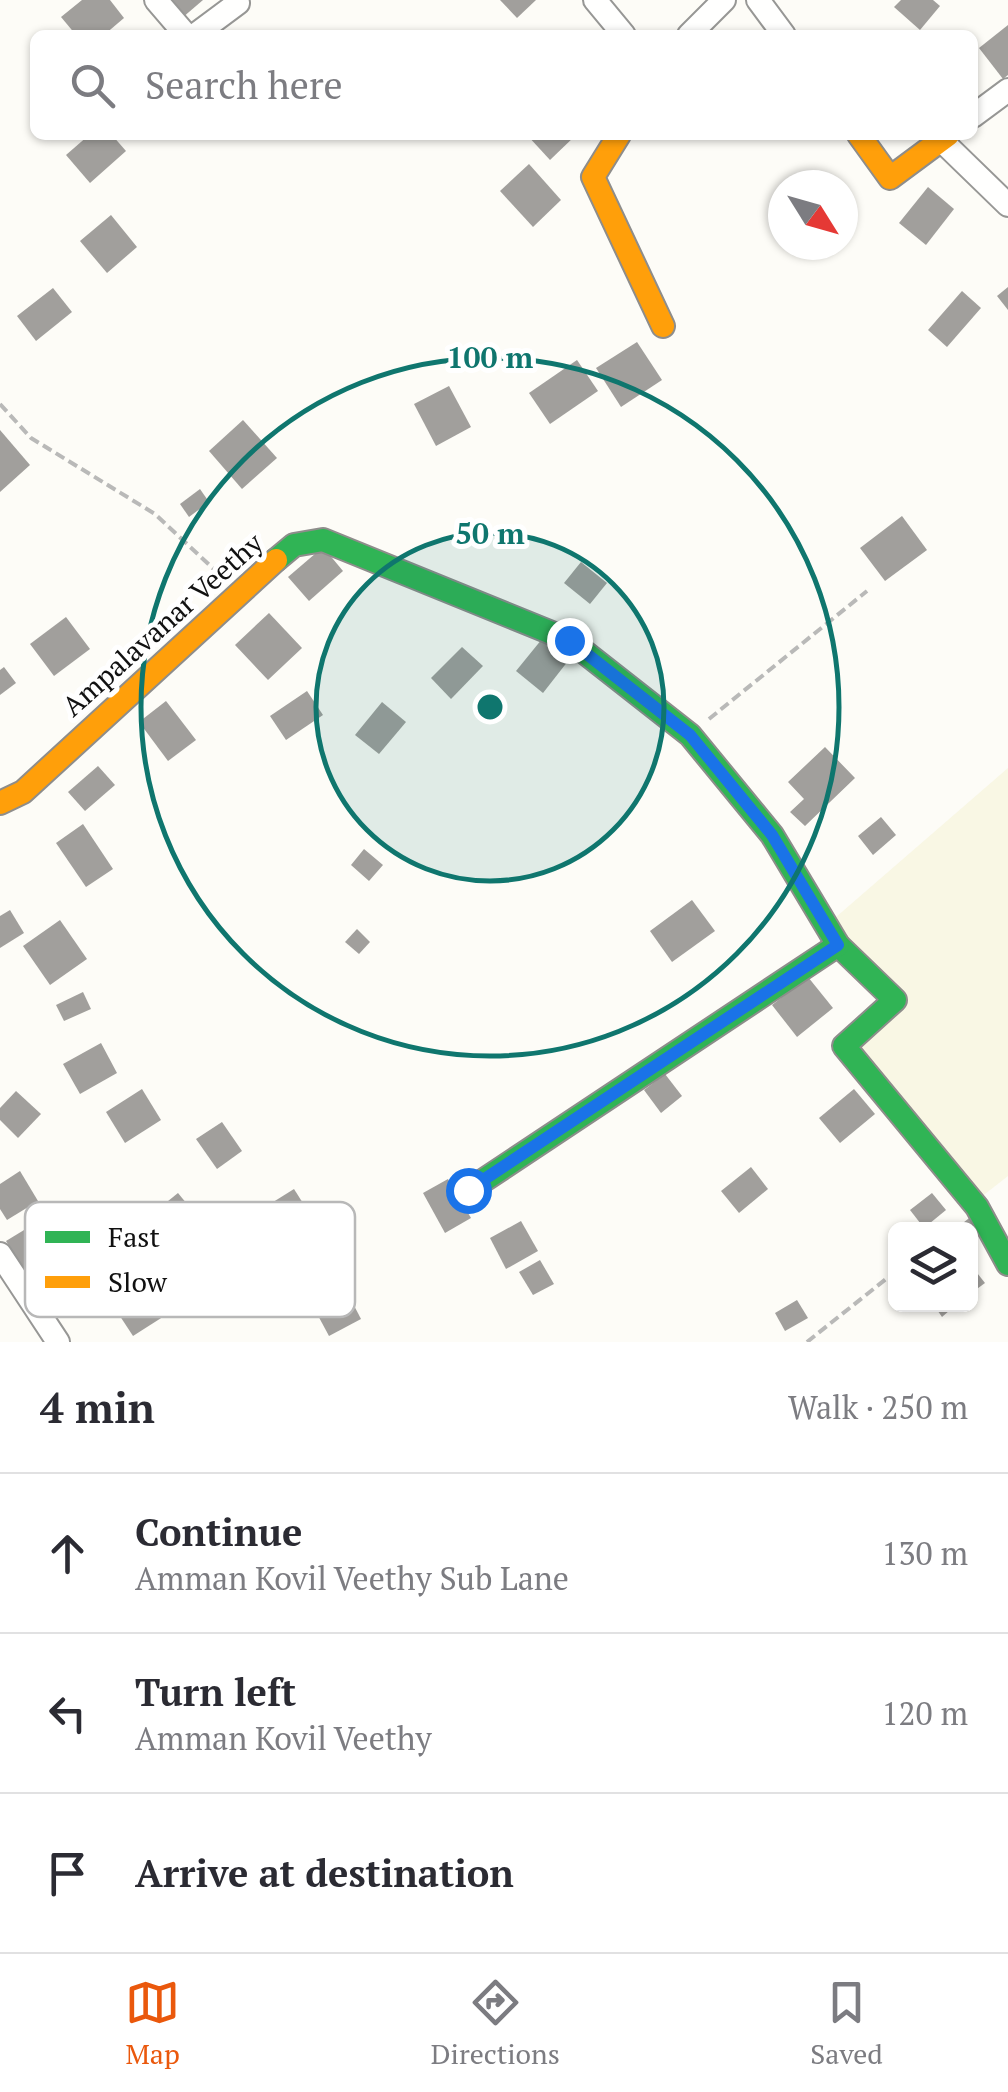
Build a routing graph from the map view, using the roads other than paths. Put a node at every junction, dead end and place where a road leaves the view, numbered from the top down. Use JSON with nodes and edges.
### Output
{"nodes":[{"id":1,"x":156,"y":0,"type":"edge"},
{"id":2,"x":595,"y":0,"type":"edge"},
{"id":3,"x":724,"y":0,"type":"edge"},
{"id":4,"x":758,"y":0,"type":"edge"},
{"id":5,"x":238,"y":3,"type":"dead end"},
{"id":6,"x":182,"y":30,"type":"edge"},
{"id":7,"x":202,"y":30,"type":"edge"},
{"id":8,"x":620,"y":30,"type":"edge"},
{"id":9,"x":694,"y":30,"type":"edge"},
{"id":10,"x":780,"y":30,"type":"edge"},
{"id":11,"x":1008,"y":90,"type":"edge"},
{"id":12,"x":978,"y":112,"type":"edge"},
{"id":13,"x":616,"y":140,"type":"edge"},
{"id":14,"x":863,"y":140,"type":"edge"},
{"id":15,"x":942,"y":140,"type":"edge"},
{"id":16,"x":947,"y":140,"type":"edge"},
{"id":17,"x":1008,"y":205,"type":"edge"},
{"id":18,"x":664,"y":326,"type":"dead end"},
{"id":19,"x":0,"y":803,"type":"edge"},
{"id":20,"x":838,"y":945,"type":"junction"},
{"id":21,"x":468,"y":1190,"type":"dead end"},
{"id":22,"x":0,"y":1254,"type":"edge"},
{"id":23,"x":1008,"y":1264,"type":"edge"},
{"id":24,"x":25,"y":1292,"type":"edge"},
{"id":25,"x":42,"y":1317,"type":"edge"},
{"id":26,"x":58,"y":1342,"type":"edge"}],
"edges":[{"from":1,"to":6,"type":"street"},
{"from":2,"to":8,"type":"street"},
{"from":3,"to":9,"type":"street"},
{"from":4,"to":10,"type":"street"},
{"from":5,"to":7,"type":"street"},
{"from":11,"to":12,"type":"street"},
{"from":13,"to":18,"type":"street"},
{"from":14,"to":15,"type":"street"},
{"from":16,"to":17,"type":"street"},
{"from":19,"to":20,"type":"street","name":"Ampalavanar Veethy"},
{"from":20,"to":21,"type":"street"},
{"from":20,"to":23,"type":"street","name":"Ampalavanar Veethy"},
{"from":22,"to":24,"type":"street"},
{"from":25,"to":26,"type":"street"}]}
